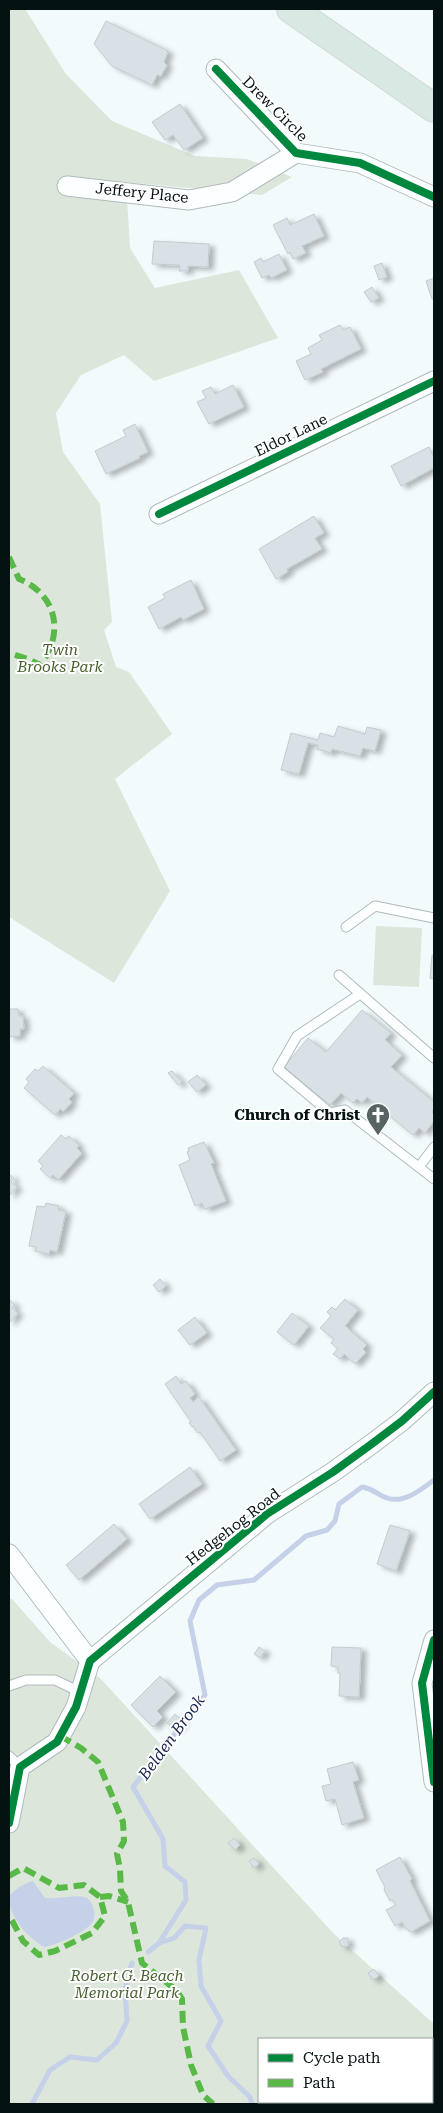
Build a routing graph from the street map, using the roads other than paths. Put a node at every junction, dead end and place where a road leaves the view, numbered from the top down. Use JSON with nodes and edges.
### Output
{"nodes":[{"id":1,"x":291,"y":9,"type":"edge"},
{"id":2,"x":216,"y":68,"type":"dead end"},
{"id":3,"x":434,"y":108,"type":"edge"},
{"id":4,"x":296,"y":153,"type":"junction"},
{"id":5,"x":67,"y":186,"type":"dead end"},
{"id":6,"x":434,"y":197,"type":"edge"},
{"id":7,"x":434,"y":381,"type":"edge"},
{"id":8,"x":159,"y":514,"type":"dead end"},
{"id":9,"x":434,"y":918,"type":"edge"},
{"id":10,"x":346,"y":927,"type":"dead end"},
{"id":11,"x":340,"y":975,"type":"dead end"},
{"id":12,"x":360,"y":994,"type":"junction"},
{"id":13,"x":434,"y":1058,"type":"edge"},
{"id":14,"x":434,"y":1147,"type":"edge"},
{"id":15,"x":418,"y":1167,"type":"junction"},
{"id":16,"x":434,"y":1179,"type":"edge"},
{"id":17,"x":434,"y":1392,"type":"edge"},
{"id":18,"x":9,"y":1554,"type":"edge"},
{"id":19,"x":434,"y":1640,"type":"edge"},
{"id":20,"x":90,"y":1661,"type":"junction"},
{"id":21,"x":9,"y":1686,"type":"edge"},
{"id":22,"x":78,"y":1699,"type":"junction"},
{"id":23,"x":14,"y":1761,"type":"edge"},
{"id":24,"x":434,"y":1782,"type":"edge"},
{"id":25,"x":9,"y":1822,"type":"edge"}],
"edges":[{"from":1,"to":3,"type":"highway"},
{"from":2,"to":4,"type":"street","name":"Drew Circle"},
{"from":4,"to":5,"type":"street","name":"Jeffery Place"},
{"from":4,"to":6,"type":"street","name":"Drew Circle"},
{"from":7,"to":8,"type":"street","name":"Eldor Lane"},
{"from":9,"to":10,"type":"lane"},
{"from":11,"to":12,"type":"lane"},
{"from":12,"to":13,"type":"lane"},
{"from":12,"to":15,"type":"lane"},
{"from":14,"to":15,"type":"lane"},
{"from":15,"to":16,"type":"lane"},
{"from":17,"to":20,"type":"street","name":"Hedgehog Road"},
{"from":18,"to":20,"type":"street"},
{"from":19,"to":24,"type":"street"},
{"from":20,"to":22,"type":"street"},
{"from":21,"to":22,"type":"lane"},
{"from":22,"to":23,"type":"street"},
{"from":23,"to":25,"type":"street"}]}
